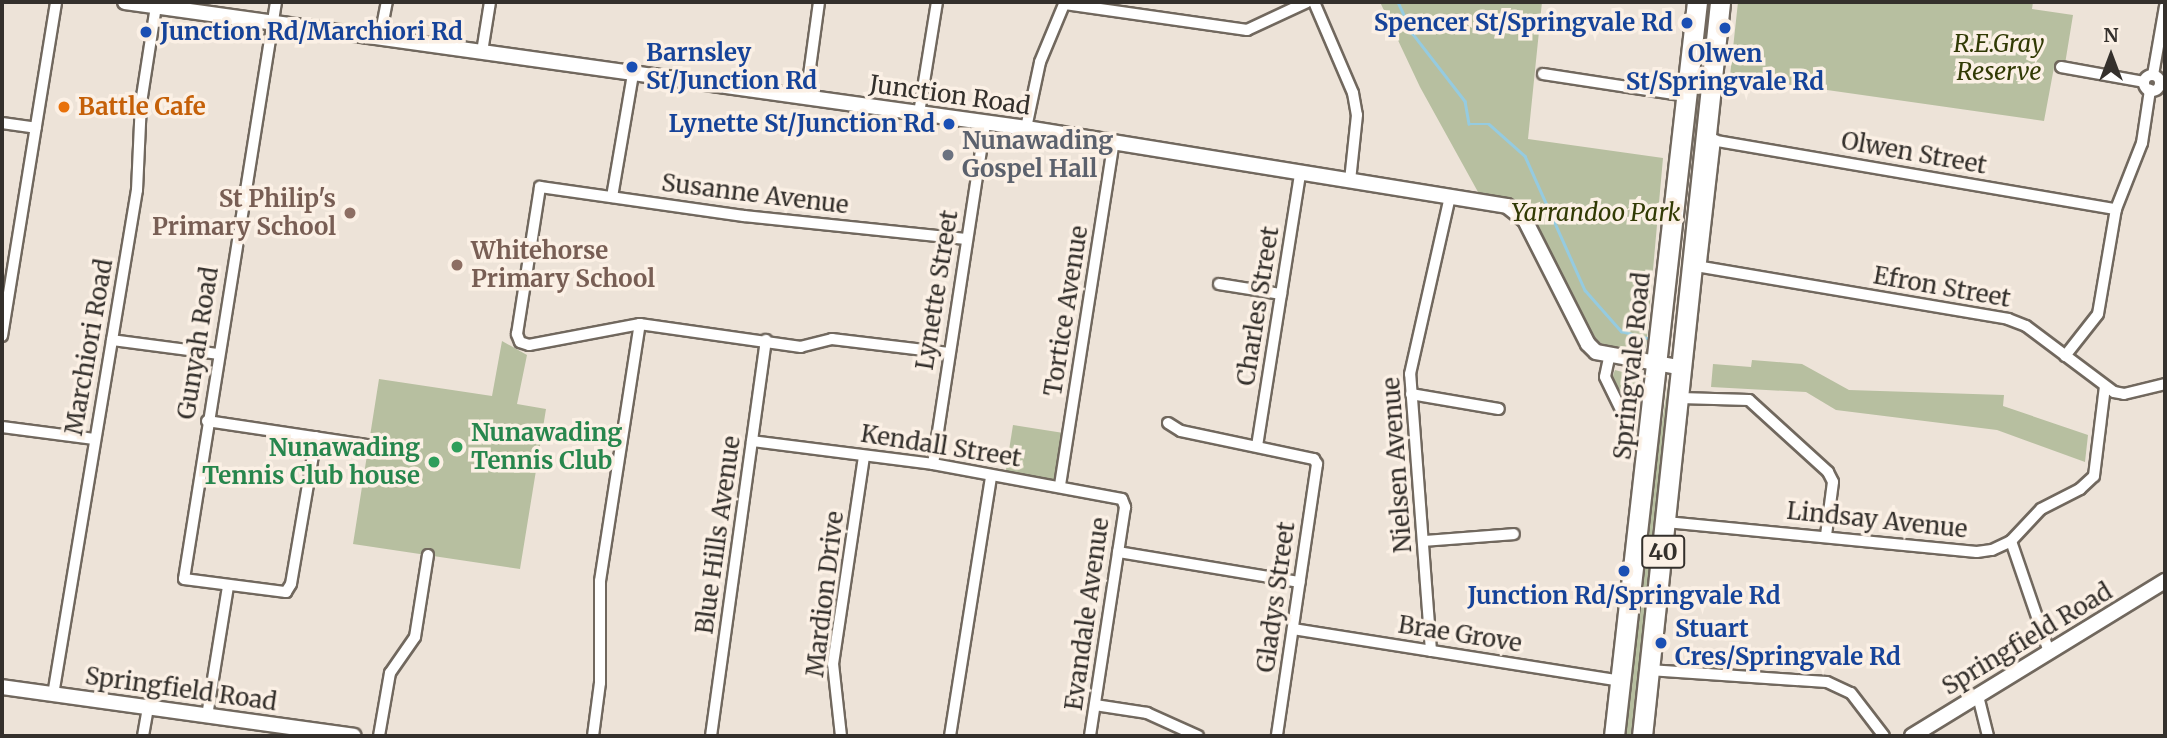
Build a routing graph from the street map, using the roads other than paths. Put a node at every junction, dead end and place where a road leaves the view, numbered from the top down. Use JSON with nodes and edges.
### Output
{"nodes":[{"id":1,"x":56,"y":2,"type":"edge"},
{"id":2,"x":125,"y":2,"type":"edge"},
{"id":3,"x":276,"y":2,"type":"edge"},
{"id":4,"x":387,"y":2,"type":"edge"},
{"id":5,"x":490,"y":2,"type":"edge"},
{"id":6,"x":819,"y":2,"type":"edge"},
{"id":7,"x":937,"y":2,"type":"edge"},
{"id":8,"x":1307,"y":2,"type":"edge"},
{"id":9,"x":1314,"y":2,"type":"edge"},
{"id":10,"x":1697,"y":2,"type":"edge"},
{"id":11,"x":1720,"y":2,"type":"edge"},
{"id":12,"x":1065,"y":3,"type":"edge"},
{"id":13,"x":160,"y":5,"type":"edge"},
{"id":14,"x":2165,"y":6,"type":"edge"},
{"id":15,"x":272,"y":22,"type":"junction"},
{"id":16,"x":380,"y":37,"type":"junction"},
{"id":17,"x":482,"y":52,"type":"junction"},
{"id":18,"x":2061,"y":67,"type":"dead end"},
{"id":19,"x":633,"y":74,"type":"junction"},
{"id":20,"x":1543,"y":74,"type":"dead end"},
{"id":21,"x":2155,"y":83,"type":"edge"},
{"id":22,"x":1687,"y":96,"type":"junction"},
{"id":23,"x":806,"y":97,"type":"junction"},
{"id":24,"x":919,"y":113,"type":"junction"},
{"id":25,"x":2,"y":123,"type":"edge"},
{"id":26,"x":985,"y":123,"type":"junction"},
{"id":27,"x":36,"y":128,"type":"junction"},
{"id":28,"x":1026,"y":128,"type":"junction"},
{"id":29,"x":1710,"y":140,"type":"junction"},
{"id":30,"x":1114,"y":142,"type":"junction"},
{"id":31,"x":1300,"y":173,"type":"junction"},
{"id":32,"x":1350,"y":181,"type":"junction"},
{"id":33,"x":1450,"y":196,"type":"junction"},
{"id":34,"x":612,"y":197,"type":"junction"},
{"id":35,"x":2116,"y":209,"type":"junction"},
{"id":36,"x":966,"y":239,"type":"junction"},
{"id":37,"x":1695,"y":266,"type":"junction"},
{"id":38,"x":1219,"y":284,"type":"dead end"},
{"id":39,"x":1281,"y":294,"type":"junction"},
{"id":40,"x":640,"y":324,"type":"junction"},
{"id":41,"x":2,"y":336,"type":"edge"},
{"id":42,"x":112,"y":340,"type":"junction"},
{"id":43,"x":766,"y":340,"type":"junction"},
{"id":44,"x":949,"y":353,"type":"junction"},
{"id":45,"x":218,"y":354,"type":"junction"},
{"id":46,"x":2065,"y":356,"type":"junction"},
{"id":47,"x":1609,"y":358,"type":"junction"},
{"id":48,"x":1657,"y":365,"type":"junction"},
{"id":49,"x":1683,"y":368,"type":"junction"},
{"id":50,"x":2165,"y":384,"type":"edge"},
{"id":51,"x":2105,"y":387,"type":"junction"},
{"id":52,"x":1411,"y":394,"type":"junction"},
{"id":53,"x":1680,"y":398,"type":"junction"},
{"id":54,"x":1499,"y":409,"type":"dead end"},
{"id":55,"x":207,"y":421,"type":"junction"},
{"id":56,"x":1168,"y":423,"type":"dead end"},
{"id":57,"x":2,"y":427,"type":"edge"},
{"id":58,"x":1630,"y":428,"type":"dead end"},
{"id":59,"x":316,"y":437,"type":"junction"},
{"id":60,"x":94,"y":439,"type":"junction"},
{"id":61,"x":752,"y":441,"type":"junction"},
{"id":62,"x":368,"y":445,"type":"dead end"},
{"id":63,"x":1257,"y":446,"type":"junction"},
{"id":64,"x":864,"y":456,"type":"junction"},
{"id":65,"x":933,"y":464,"type":"junction"},
{"id":66,"x":991,"y":476,"type":"junction"},
{"id":67,"x":1060,"y":485,"type":"junction"},
{"id":68,"x":1122,"y":499,"type":"joint"},
{"id":69,"x":1666,"y":522,"type":"junction"},
{"id":70,"x":1514,"y":534,"type":"dead end"},
{"id":71,"x":1826,"y":535,"type":"junction"},
{"id":72,"x":1424,"y":541,"type":"junction"},
{"id":73,"x":2011,"y":541,"type":"junction"},
{"id":74,"x":1118,"y":552,"type":"junction"},
{"id":75,"x":428,"y":555,"type":"dead end"},
{"id":76,"x":2165,"y":581,"type":"edge"},
{"id":77,"x":1300,"y":582,"type":"junction"},
{"id":78,"x":228,"y":587,"type":"junction"},
{"id":79,"x":1293,"y":629,"type":"junction"},
{"id":80,"x":1431,"y":651,"type":"junction"},
{"id":81,"x":2049,"y":652,"type":"junction"},
{"id":82,"x":1649,"y":670,"type":"junction"},
{"id":83,"x":1620,"y":681,"type":"junction"},
{"id":84,"x":2,"y":687,"type":"edge"},
{"id":85,"x":53,"y":695,"type":"junction"},
{"id":86,"x":1978,"y":696,"type":"junction"},
{"id":87,"x":1095,"y":705,"type":"junction"},
{"id":88,"x":148,"y":708,"type":"junction"},
{"id":89,"x":208,"y":716,"type":"junction"},
{"id":90,"x":143,"y":736,"type":"edge"},
{"id":91,"x":354,"y":736,"type":"edge"},
{"id":92,"x":379,"y":736,"type":"edge"},
{"id":93,"x":593,"y":736,"type":"edge"},
{"id":94,"x":711,"y":736,"type":"edge"},
{"id":95,"x":841,"y":736,"type":"edge"},
{"id":96,"x":950,"y":736,"type":"edge"},
{"id":97,"x":1090,"y":736,"type":"edge"},
{"id":98,"x":1198,"y":736,"type":"edge"},
{"id":99,"x":1277,"y":736,"type":"edge"},
{"id":100,"x":1614,"y":736,"type":"edge"},
{"id":101,"x":1642,"y":736,"type":"edge"},
{"id":102,"x":1884,"y":736,"type":"edge"},
{"id":103,"x":1912,"y":736,"type":"edge"},
{"id":104,"x":1988,"y":736,"type":"edge"}],
"edges":[{"from":1,"to":27,"type":"street"},
{"from":2,"to":13,"type":"street","name":"Junction Road"},
{"from":3,"to":15,"type":"street","name":"Gunyah Road"},
{"from":4,"to":16,"type":"street"},
{"from":5,"to":17,"type":"street"},
{"from":6,"to":23,"type":"street"},
{"from":7,"to":24,"type":"street"},
{"from":8,"to":12,"type":"street"},
{"from":9,"to":32,"type":"street"},
{"from":10,"to":22,"type":"highway","name":"Springvale Road","number":"40"},
{"from":11,"to":29,"type":"highway","name":"Springvale Road","number":"40"},
{"from":12,"to":28,"type":"street"},
{"from":13,"to":15,"type":"street","name":"Junction Road"},
{"from":13,"to":42,"type":"street","name":"Marchiori Road"},
{"from":14,"to":21,"type":"street"},
{"from":15,"to":16,"type":"street","name":"Junction Road"},
{"from":15,"to":45,"type":"street","name":"Gunyah Road"},
{"from":16,"to":17,"type":"street","name":"Junction Road"},
{"from":17,"to":19,"type":"street","name":"Junction Road"},
{"from":18,"to":21,"type":"street"},
{"from":19,"to":23,"type":"street","name":"Junction Road"},
{"from":19,"to":34,"type":"street"},
{"from":20,"to":22,"type":"street"},
{"from":21,"to":35,"type":"street"},
{"from":22,"to":48,"type":"highway","name":"Springvale Road","number":"40"},
{"from":23,"to":24,"type":"street","name":"Junction Road"},
{"from":24,"to":26,"type":"street","name":"Junction Road"},
{"from":25,"to":27,"type":"street"},
{"from":26,"to":28,"type":"street","name":"Junction Road"},
{"from":26,"to":36,"type":"street","name":"Lynette Street"},
{"from":27,"to":41,"type":"street"},
{"from":28,"to":30,"type":"street","name":"Junction Road"},
{"from":29,"to":35,"type":"street","name":"Olwen Street"},
{"from":29,"to":37,"type":"highway","name":"Springvale Road","number":"40"},
{"from":30,"to":31,"type":"street","name":"Junction Road"},
{"from":30,"to":67,"type":"street","name":"Tortice Avenue"},
{"from":31,"to":32,"type":"street","name":"Junction Road"},
{"from":31,"to":39,"type":"street","name":"Charles Street"},
{"from":32,"to":33,"type":"street","name":"Junction Road"},
{"from":33,"to":47,"type":"street","name":"Junction Road"},
{"from":33,"to":52,"type":"street","name":"Nielsen Avenue"},
{"from":34,"to":36,"type":"street","name":"Susanne Avenue"},
{"from":34,"to":40,"type":"street","name":"Susanne Avenue"},
{"from":35,"to":46,"type":"street"},
{"from":36,"to":44,"type":"street","name":"Lynette Street"},
{"from":37,"to":46,"type":"street","name":"Efron Street"},
{"from":37,"to":49,"type":"highway","name":"Springvale Road","number":"40"},
{"from":38,"to":39,"type":"street"},
{"from":39,"to":63,"type":"street","name":"Charles Street"},
{"from":40,"to":43,"type":"street"},
{"from":40,"to":93,"type":"street"},
{"from":42,"to":45,"type":"street"},
{"from":42,"to":60,"type":"street","name":"Marchiori Road"},
{"from":43,"to":44,"type":"street"},
{"from":43,"to":61,"type":"street","name":"Blue Hills Avenue"},
{"from":44,"to":65,"type":"street","name":"Lynette Street"},
{"from":45,"to":55,"type":"street","name":"Gunyah Road"},
{"from":46,"to":51,"type":"street","name":"Efron Street"},
{"from":47,"to":48,"type":"street"},
{"from":47,"to":58,"type":"street"},
{"from":48,"to":49,"type":"street"},
{"from":48,"to":83,"type":"highway","name":"Springvale Road","number":"40"},
{"from":49,"to":53,"type":"highway","name":"Springvale Road","number":"40"},
{"from":50,"to":51,"type":"street"},
{"from":51,"to":73,"type":"street","name":"Lindsay Avenue"},
{"from":52,"to":54,"type":"street"},
{"from":52,"to":72,"type":"street","name":"Nielsen Avenue"},
{"from":53,"to":69,"type":"highway","name":"Springvale Road","number":"40"},
{"from":53,"to":71,"type":"street"},
{"from":55,"to":59,"type":"street"},
{"from":55,"to":78,"type":"street","name":"Gunyah Road"},
{"from":56,"to":63,"type":"street"},
{"from":57,"to":60,"type":"street"},
{"from":59,"to":62,"type":"street"},
{"from":59,"to":78,"type":"street"},
{"from":60,"to":85,"type":"street","name":"Marchiori Road"},
{"from":61,"to":64,"type":"street","name":"Kendall Street"},
{"from":61,"to":94,"type":"street","name":"Blue Hills Avenue"},
{"from":63,"to":77,"type":"street","name":"Gladys Street"},
{"from":64,"to":65,"type":"street","name":"Kendall Street"},
{"from":64,"to":95,"type":"street","name":"Mardion Drive"},
{"from":65,"to":66,"type":"street","name":"Kendall Street"},
{"from":66,"to":67,"type":"street","name":"Kendall Street"},
{"from":66,"to":96,"type":"street"},
{"from":67,"to":68,"type":"street","name":"Kendall Street"},
{"from":68,"to":74,"type":"street","name":"Evandale Avenue"},
{"from":69,"to":71,"type":"street","name":"Lindsay Avenue"},
{"from":69,"to":82,"type":"highway","name":"Springvale Road","number":"40"},
{"from":70,"to":72,"type":"street"},
{"from":71,"to":73,"type":"street","name":"Lindsay Avenue"},
{"from":72,"to":80,"type":"street","name":"Nielsen Avenue"},
{"from":73,"to":81,"type":"street"},
{"from":74,"to":77,"type":"street"},
{"from":74,"to":87,"type":"street","name":"Evandale Avenue"},
{"from":75,"to":92,"type":"street"},
{"from":76,"to":81,"type":"street","name":"Springfield Road"},
{"from":77,"to":79,"type":"street","name":"Gladys Street"},
{"from":78,"to":89,"type":"street"},
{"from":79,"to":80,"type":"street","name":"Brae Grove"},
{"from":79,"to":99,"type":"street","name":"Gladys Street"},
{"from":80,"to":83,"type":"street","name":"Brae Grove"},
{"from":81,"to":86,"type":"street","name":"Springfield Road"},
{"from":82,"to":101,"type":"highway","name":"Springvale Road","number":"40"},
{"from":82,"to":102,"type":"street"},
{"from":83,"to":100,"type":"highway","name":"Springvale Road","number":"40"},
{"from":84,"to":85,"type":"street","name":"Springfield Road"},
{"from":85,"to":88,"type":"street","name":"Springfield Road"},
{"from":86,"to":103,"type":"street","name":"Springfield Road"},
{"from":86,"to":104,"type":"street"},
{"from":87,"to":97,"type":"street","name":"Evandale Avenue"},
{"from":87,"to":98,"type":"street"},
{"from":88,"to":89,"type":"street","name":"Springfield Road"},
{"from":88,"to":90,"type":"street"},
{"from":89,"to":91,"type":"street","name":"Springfield Road"}]}
